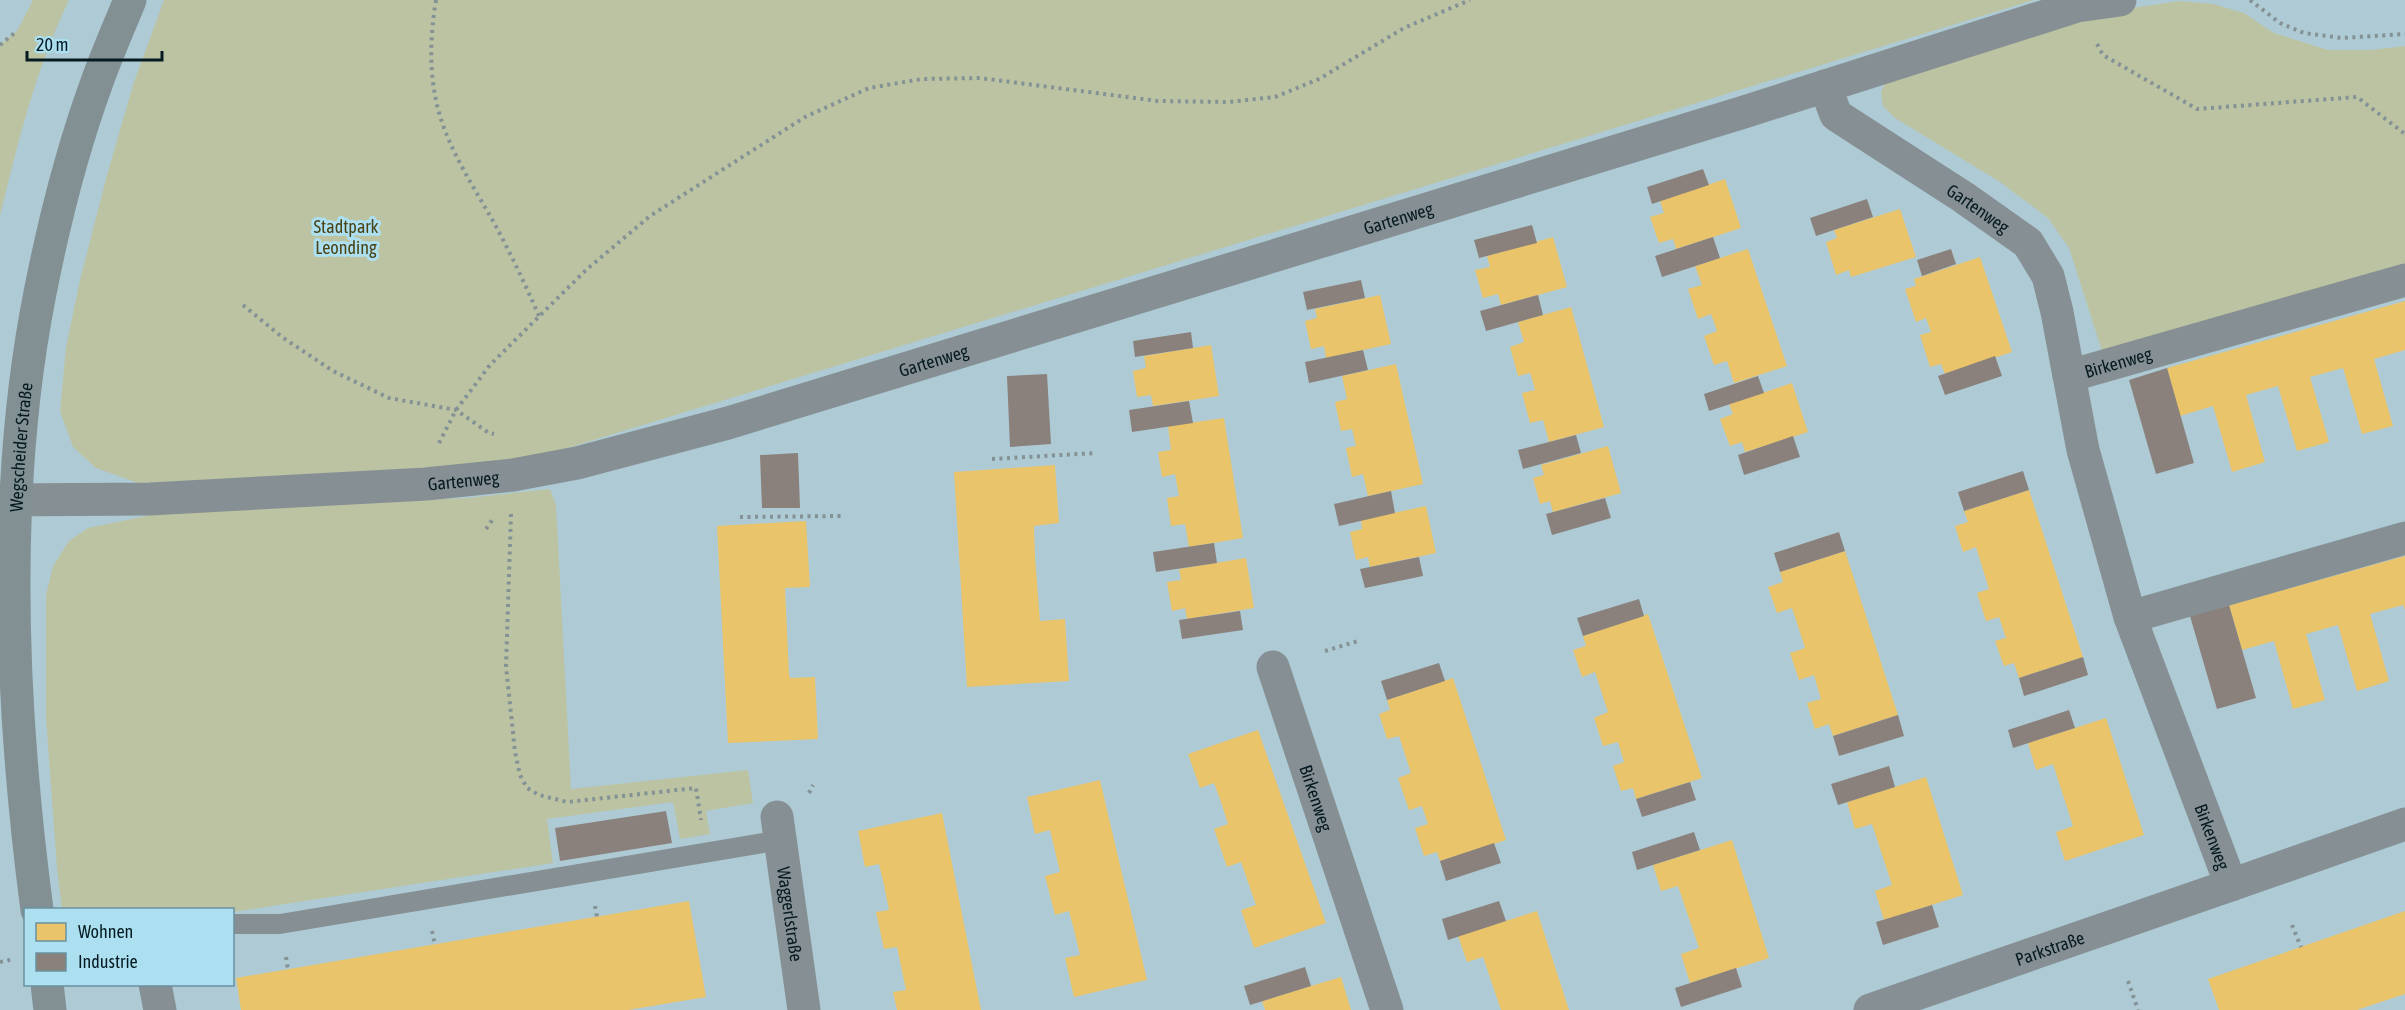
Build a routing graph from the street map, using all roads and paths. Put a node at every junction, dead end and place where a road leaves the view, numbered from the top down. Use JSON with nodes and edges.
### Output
{"nodes":[{"id":1,"x":130,"y":0,"type":"edge"},
{"id":2,"x":436,"y":0,"type":"edge"},
{"id":3,"x":1470,"y":0,"type":"edge"},
{"id":4,"x":2120,"y":0,"type":"edge"},
{"id":5,"x":2250,"y":0,"type":"edge"},
{"id":6,"x":2077,"y":6,"type":"junction"},
{"id":7,"x":17,"y":31,"type":"dead end"},
{"id":8,"x":2405,"y":34,"type":"edge"},
{"id":9,"x":0,"y":45,"type":"edge"},
{"id":10,"x":1825,"y":86,"type":"junction"},
{"id":11,"x":2405,"y":134,"type":"edge"},
{"id":12,"x":2405,"y":280,"type":"edge"},
{"id":13,"x":243,"y":305,"type":"dead end"},
{"id":14,"x":539,"y":316,"type":"junction"},
{"id":15,"x":2069,"y":376,"type":"junction"},
{"id":16,"x":456,"y":411,"type":"junction"},
{"id":17,"x":1096,"y":453,"type":"dead end"},
{"id":18,"x":992,"y":459,"type":"dead end"},
{"id":19,"x":426,"y":483,"type":"junction"},
{"id":20,"x":9,"y":501,"type":"edge"},
{"id":21,"x":511,"y":513,"type":"dead end"},
{"id":22,"x":842,"y":516,"type":"dead end"},
{"id":23,"x":740,"y":517,"type":"dead end"},
{"id":24,"x":2405,"y":538,"type":"edge"},
{"id":25,"x":2130,"y":617,"type":"junction"},
{"id":26,"x":1358,"y":641,"type":"dead end"},
{"id":27,"x":1325,"y":651,"type":"dead end"},
{"id":28,"x":1273,"y":667,"type":"dead end"},
{"id":29,"x":2405,"y":824,"type":"edge"},
{"id":30,"x":779,"y":829,"type":"joint"},
{"id":31,"x":706,"y":853,"type":"junction"},
{"id":32,"x":2231,"y":885,"type":"junction"},
{"id":33,"x":37,"y":908,"type":"edge"},
{"id":34,"x":234,"y":924,"type":"edge"},
{"id":35,"x":2292,"y":925,"type":"dead end"},
{"id":36,"x":2301,"y":947,"type":"dead end"},
{"id":37,"x":2128,"y":981,"type":"dead end"},
{"id":38,"x":47,"y":986,"type":"edge"},
{"id":39,"x":155,"y":986,"type":"edge"},
{"id":40,"x":50,"y":1010,"type":"edge"},
{"id":41,"x":160,"y":1010,"type":"edge"},
{"id":42,"x":804,"y":1010,"type":"edge"},
{"id":43,"x":1387,"y":1010,"type":"edge"},
{"id":44,"x":1870,"y":1010,"type":"edge"},
{"id":45,"x":2138,"y":1010,"type":"edge"}],
"edges":[{"from":1,"to":20,"type":"street","name":"Wegscheider Straße"},
{"from":2,"to":14,"type":"path"},
{"from":3,"to":14,"type":"path"},
{"from":4,"to":6,"type":"street","name":"Gartenweg"},
{"from":5,"to":8,"type":"path"},
{"from":6,"to":10,"type":"street","name":"Gartenweg"},
{"from":6,"to":11,"type":"path"},
{"from":7,"to":9,"type":"path"},
{"from":10,"to":15,"type":"street","name":"Gartenweg"},
{"from":10,"to":19,"type":"street","name":"Gartenweg"},
{"from":12,"to":15,"type":"street","name":"Birkenweg"},
{"from":13,"to":16,"type":"path"},
{"from":14,"to":16,"type":"path"},
{"from":15,"to":25,"type":"street","name":"Birkenweg"},
{"from":16,"to":19,"type":"path"},
{"from":17,"to":18,"type":"path"},
{"from":19,"to":20,"type":"street","name":"Gartenweg"},
{"from":20,"to":33,"type":"street","name":"Wegscheider Straße"},
{"from":21,"to":31,"type":"path"},
{"from":22,"to":23,"type":"path"},
{"from":24,"to":25,"type":"street"},
{"from":25,"to":32,"type":"street","name":"Birkenweg"},
{"from":26,"to":27,"type":"path"},
{"from":28,"to":43,"type":"street","name":"Birkenweg"},
{"from":29,"to":32,"type":"street","name":"Birkenweg"},
{"from":30,"to":31,"type":"lane"},
{"from":30,"to":42,"type":"street","name":"Waggerlstraße"},
{"from":31,"to":34,"type":"lane"},
{"from":32,"to":44,"type":"street","name":"Parkstraße"},
{"from":35,"to":36,"type":"path"},
{"from":37,"to":45,"type":"path"},
{"from":38,"to":40,"type":"street"},
{"from":39,"to":41,"type":"street"}]}
